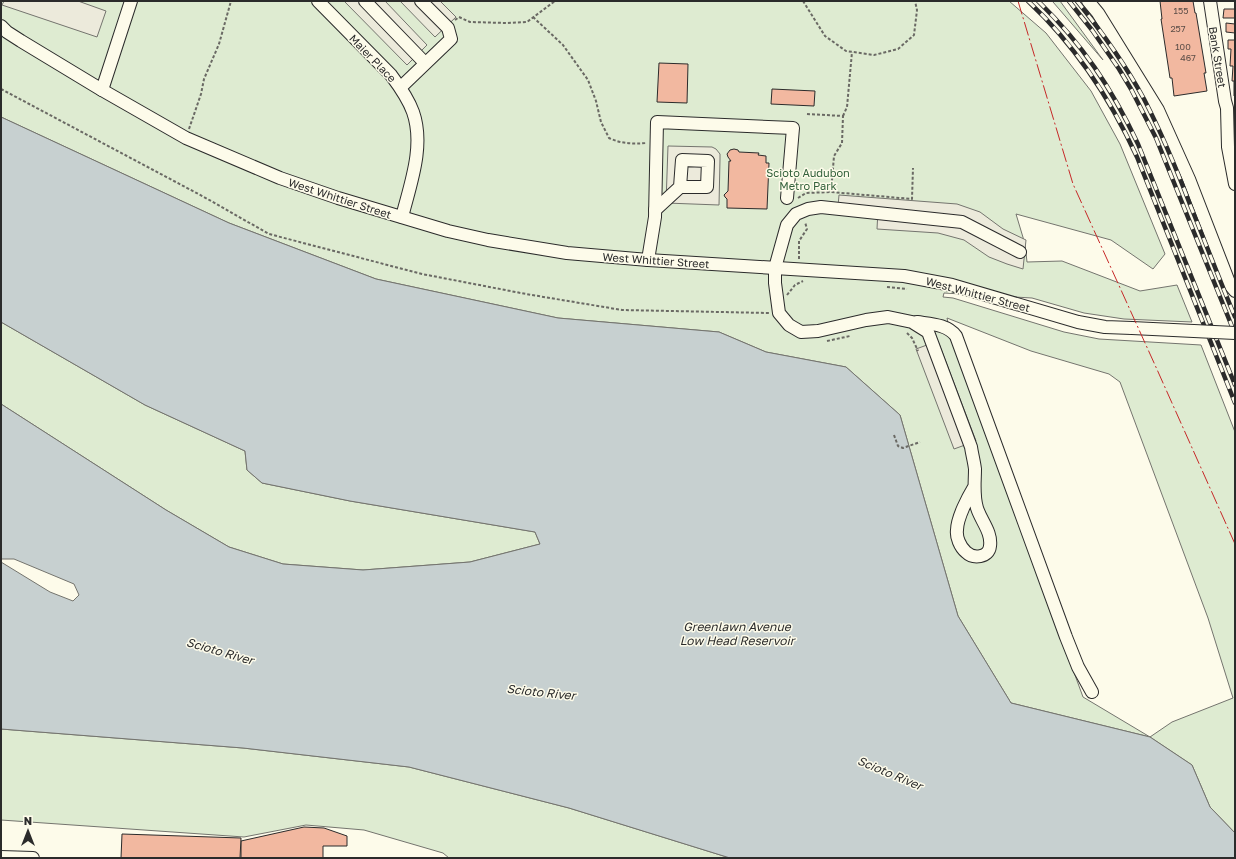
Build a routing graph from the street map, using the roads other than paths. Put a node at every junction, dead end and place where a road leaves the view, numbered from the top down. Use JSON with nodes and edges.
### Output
{"nodes":[{"id":1,"x":131,"y":1,"type":"edge"},
{"id":2,"x":318,"y":1,"type":"edge"},
{"id":3,"x":365,"y":1,"type":"edge"},
{"id":4,"x":421,"y":1,"type":"edge"},
{"id":5,"x":1088,"y":1,"type":"edge"},
{"id":6,"x":1210,"y":1,"type":"edge"},
{"id":7,"x":1,"y":26,"type":"edge"},
{"id":8,"x":425,"y":63,"type":"junction"},
{"id":9,"x":401,"y":87,"type":"junction"},
{"id":10,"x":102,"y":90,"type":"junction"},
{"id":11,"x":1231,"y":109,"type":"edge"},
{"id":12,"x":1235,"y":184,"type":"edge"},
{"id":13,"x":680,"y":187,"type":"dead end"},
{"id":14,"x":787,"y":198,"type":"dead end"},
{"id":15,"x":655,"y":210,"type":"junction"},
{"id":16,"x":402,"y":217,"type":"junction"},
{"id":17,"x":1020,"y":252,"type":"dead end"},
{"id":18,"x":648,"y":260,"type":"junction"},
{"id":19,"x":775,"y":268,"type":"junction"},
{"id":20,"x":1235,"y":291,"type":"edge"},
{"id":21,"x":912,"y":322,"type":"junction"},
{"id":22,"x":1235,"y":333,"type":"edge"},
{"id":23,"x":974,"y":487,"type":"junction"},
{"id":24,"x":1092,"y":692,"type":"dead end"},
{"id":25,"x":1,"y":857,"type":"edge"},
{"id":26,"x":33,"y":858,"type":"edge"}],
"edges":[{"from":1,"to":10,"type":"street"},
{"from":2,"to":9,"type":"street","name":"Maier Place"},
{"from":3,"to":8,"type":"street"},
{"from":4,"to":8,"type":"street"},
{"from":5,"to":20,"type":"street"},
{"from":6,"to":11,"type":"street","name":"Bank Street"},
{"from":7,"to":10,"type":"street","name":"West Whittier Street"},
{"from":8,"to":9,"type":"street"},
{"from":9,"to":16,"type":"street","name":"Maier Place"},
{"from":10,"to":16,"type":"street","name":"West Whittier Street"},
{"from":11,"to":12,"type":"street","name":"Bank Street"},
{"from":13,"to":15,"type":"street"},
{"from":14,"to":15,"type":"street"},
{"from":15,"to":18,"type":"street"},
{"from":16,"to":18,"type":"street","name":"West Whittier Street"},
{"from":17,"to":19,"type":"street"},
{"from":18,"to":19,"type":"street","name":"West Whittier Street"},
{"from":19,"to":21,"type":"street"},
{"from":19,"to":22,"type":"street","name":"West Whittier Street","bridge":true},
{"from":21,"to":23,"type":"street"},
{"from":21,"to":24,"type":"street"},
{"from":23,"to":23,"type":"street"},
{"from":25,"to":26,"type":"street"}]}
